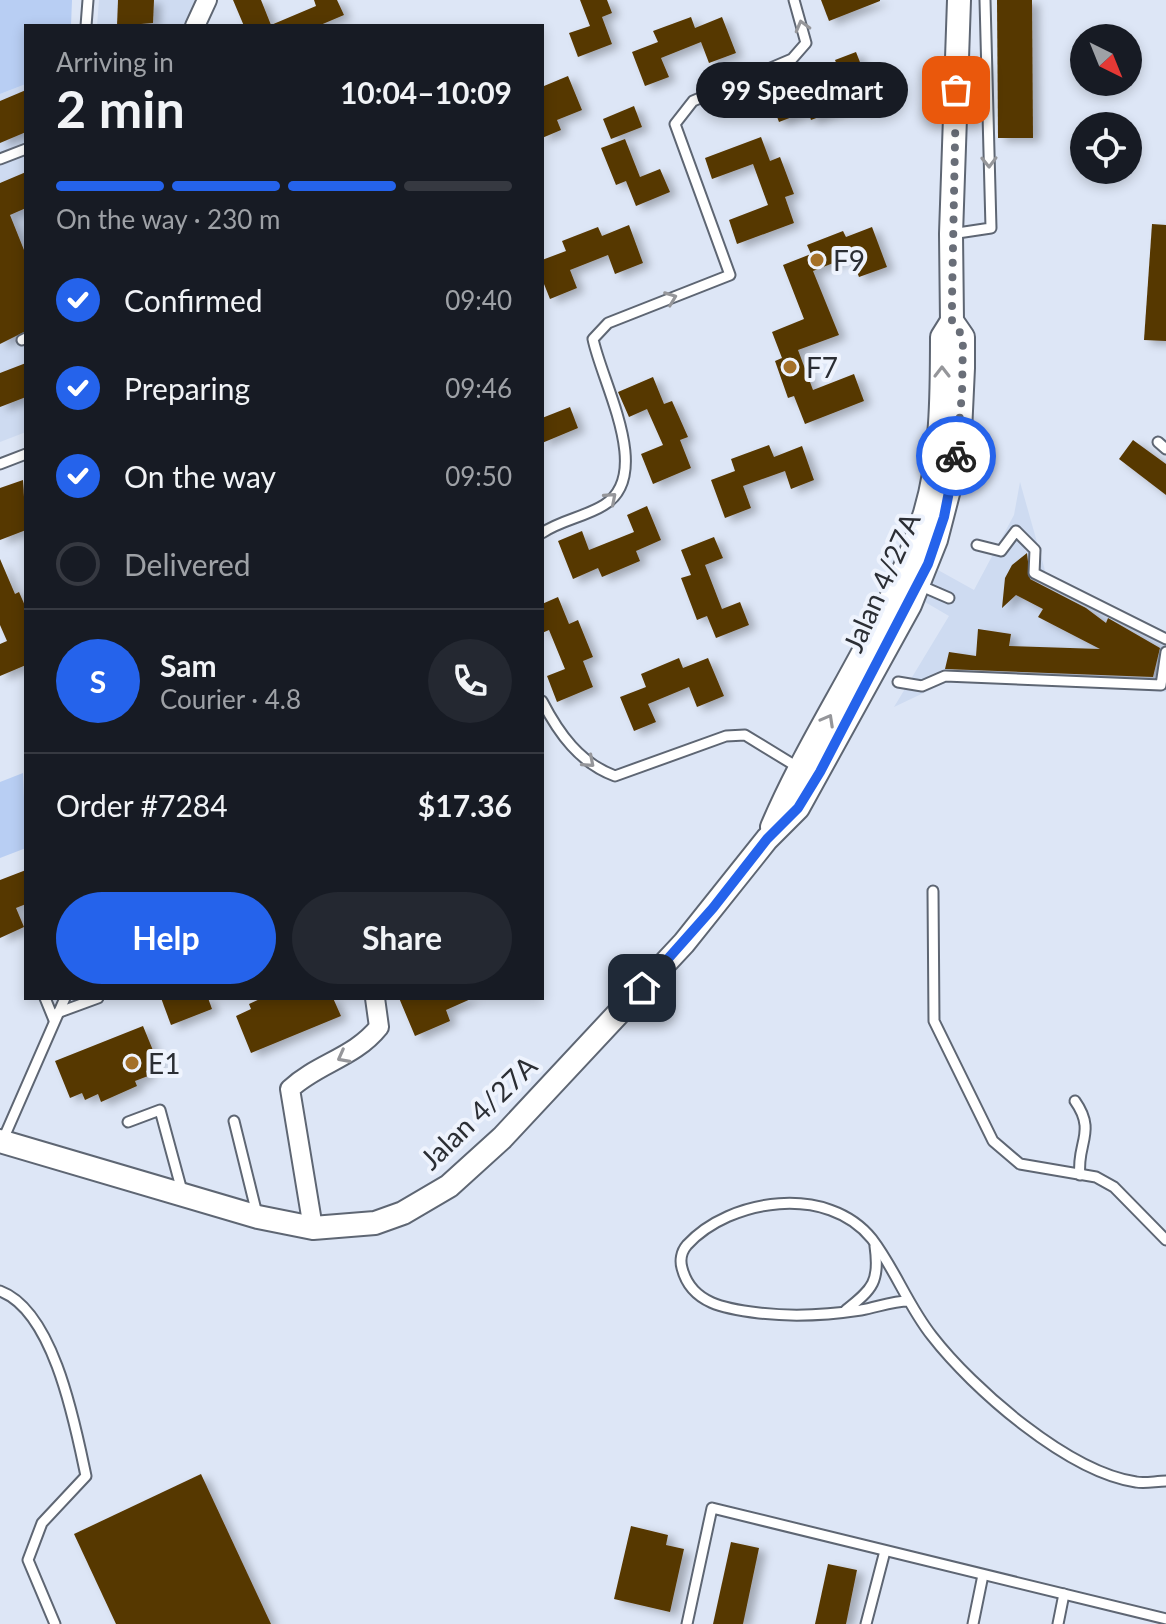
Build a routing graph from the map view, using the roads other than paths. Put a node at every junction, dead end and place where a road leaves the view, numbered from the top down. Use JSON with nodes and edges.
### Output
{"nodes":[{"id":1,"x":88,"y":0,"type":"edge"},
{"id":2,"x":207,"y":0,"type":"edge"},
{"id":3,"x":794,"y":0,"type":"edge"},
{"id":4,"x":959,"y":0,"type":"edge"},
{"id":5,"x":985,"y":0,"type":"edge"},
{"id":6,"x":86,"y":24,"type":"edge"},
{"id":7,"x":196,"y":24,"type":"edge"},
{"id":8,"x":24,"y":150,"type":"edge"},
{"id":9,"x":0,"y":159,"type":"edge"},
{"id":10,"x":951,"y":234,"type":"junction"},
{"id":11,"x":24,"y":455,"type":"edge"},
{"id":12,"x":0,"y":464,"type":"edge"},
{"id":13,"x":544,"y":532,"type":"edge"},
{"id":14,"x":977,"y":545,"type":"dead end"},
{"id":15,"x":910,"y":581,"type":"junction"},
{"id":16,"x":949,"y":598,"type":"dead end"},
{"id":17,"x":1166,"y":639,"type":"edge"},
{"id":18,"x":1166,"y":652,"type":"edge"},
{"id":19,"x":898,"y":682,"type":"dead end"},
{"id":20,"x":544,"y":705,"type":"edge"},
{"id":21,"x":801,"y":769,"type":"junction"},
{"id":22,"x":767,"y":839,"type":"junction"},
{"id":23,"x":933,"y":891,"type":"dead end"},
{"id":24,"x":46,"y":1000,"type":"edge"},
{"id":25,"x":64,"y":1000,"type":"edge"},
{"id":26,"x":94,"y":1000,"type":"edge"},
{"id":27,"x":375,"y":1000,"type":"edge"},
{"id":28,"x":56,"y":1017,"type":"junction"},
{"id":29,"x":1075,"y":1101,"type":"dead end"},
{"id":30,"x":234,"y":1121,"type":"dead end"},
{"id":31,"x":128,"y":1122,"type":"dead end"},
{"id":32,"x":1,"y":1141,"type":"edge"},
{"id":33,"x":1080,"y":1175,"type":"junction"},
{"id":34,"x":183,"y":1195,"type":"junction"},
{"id":35,"x":258,"y":1217,"type":"junction"},
{"id":36,"x":313,"y":1228,"type":"junction"},
{"id":37,"x":1166,"y":1240,"type":"edge"},
{"id":38,"x":874,"y":1242,"type":"junction"},
{"id":39,"x":0,"y":1291,"type":"edge"},
{"id":40,"x":909,"y":1301,"type":"junction"},
{"id":41,"x":844,"y":1312,"type":"junction"},
{"id":42,"x":1166,"y":1481,"type":"edge"},
{"id":43,"x":885,"y":1551,"type":"junction"},
{"id":44,"x":983,"y":1575,"type":"junction"},
{"id":45,"x":1064,"y":1594,"type":"junction"},
{"id":46,"x":1166,"y":1619,"type":"edge"},
{"id":47,"x":55,"y":1624,"type":"edge"},
{"id":48,"x":687,"y":1624,"type":"edge"},
{"id":49,"x":866,"y":1624,"type":"edge"},
{"id":50,"x":973,"y":1624,"type":"edge"},
{"id":51,"x":1058,"y":1624,"type":"edge"}],
"edges":[{"from":1,"to":6,"type":"lane"},
{"from":2,"to":7,"type":"street"},
{"from":13,"to":3,"type":"lane","one_way":true},
{"from":4,"to":10,"type":"street","name":"Jalan 4/27A"},
{"from":5,"to":10,"type":"lane","one_way":true},
{"from":8,"to":9,"type":"lane"},
{"from":10,"to":15,"type":"street","name":"Jalan 4/27A"},
{"from":11,"to":12,"type":"lane"},
{"from":14,"to":17,"type":"lane"},
{"from":15,"to":16,"type":"lane"},
{"from":21,"to":15,"type":"street","name":"Jalan 4/27A","one_way":true},
{"from":15,"to":22,"type":"street","name":"Jalan 4/27A"},
{"from":18,"to":19,"type":"lane"},
{"from":20,"to":21,"type":"lane","one_way":true},
{"from":21,"to":22,"type":"street","name":"Jalan 4/27A"},
{"from":22,"to":36,"type":"street","name":"Jalan 4/27A"},
{"from":23,"to":33,"type":"lane"},
{"from":24,"to":28,"type":"lane"},
{"from":25,"to":28,"type":"lane"},
{"from":26,"to":28,"type":"lane"},
{"from":27,"to":36,"type":"street","one_way":true},
{"from":28,"to":32,"type":"lane"},
{"from":29,"to":33,"type":"lane"},
{"from":30,"to":35,"type":"lane"},
{"from":31,"to":34,"type":"lane"},
{"from":32,"to":34,"type":"street","name":"Jalan 4/27A"},
{"from":33,"to":37,"type":"lane"},
{"from":34,"to":35,"type":"street","name":"Jalan 4/27A"},
{"from":35,"to":36,"type":"street","name":"Jalan 4/27A"},
{"from":38,"to":40,"type":"lane"},
{"from":38,"to":41,"type":"lane"},
{"from":38,"to":41,"type":"lane"},
{"from":39,"to":47,"type":"lane"},
{"from":40,"to":41,"type":"lane"},
{"from":40,"to":42,"type":"lane"},
{"from":43,"to":44,"type":"lane"},
{"from":43,"to":48,"type":"lane"},
{"from":43,"to":49,"type":"lane"},
{"from":44,"to":45,"type":"lane"},
{"from":44,"to":50,"type":"lane"},
{"from":45,"to":46,"type":"lane"},
{"from":45,"to":51,"type":"lane"}]}
